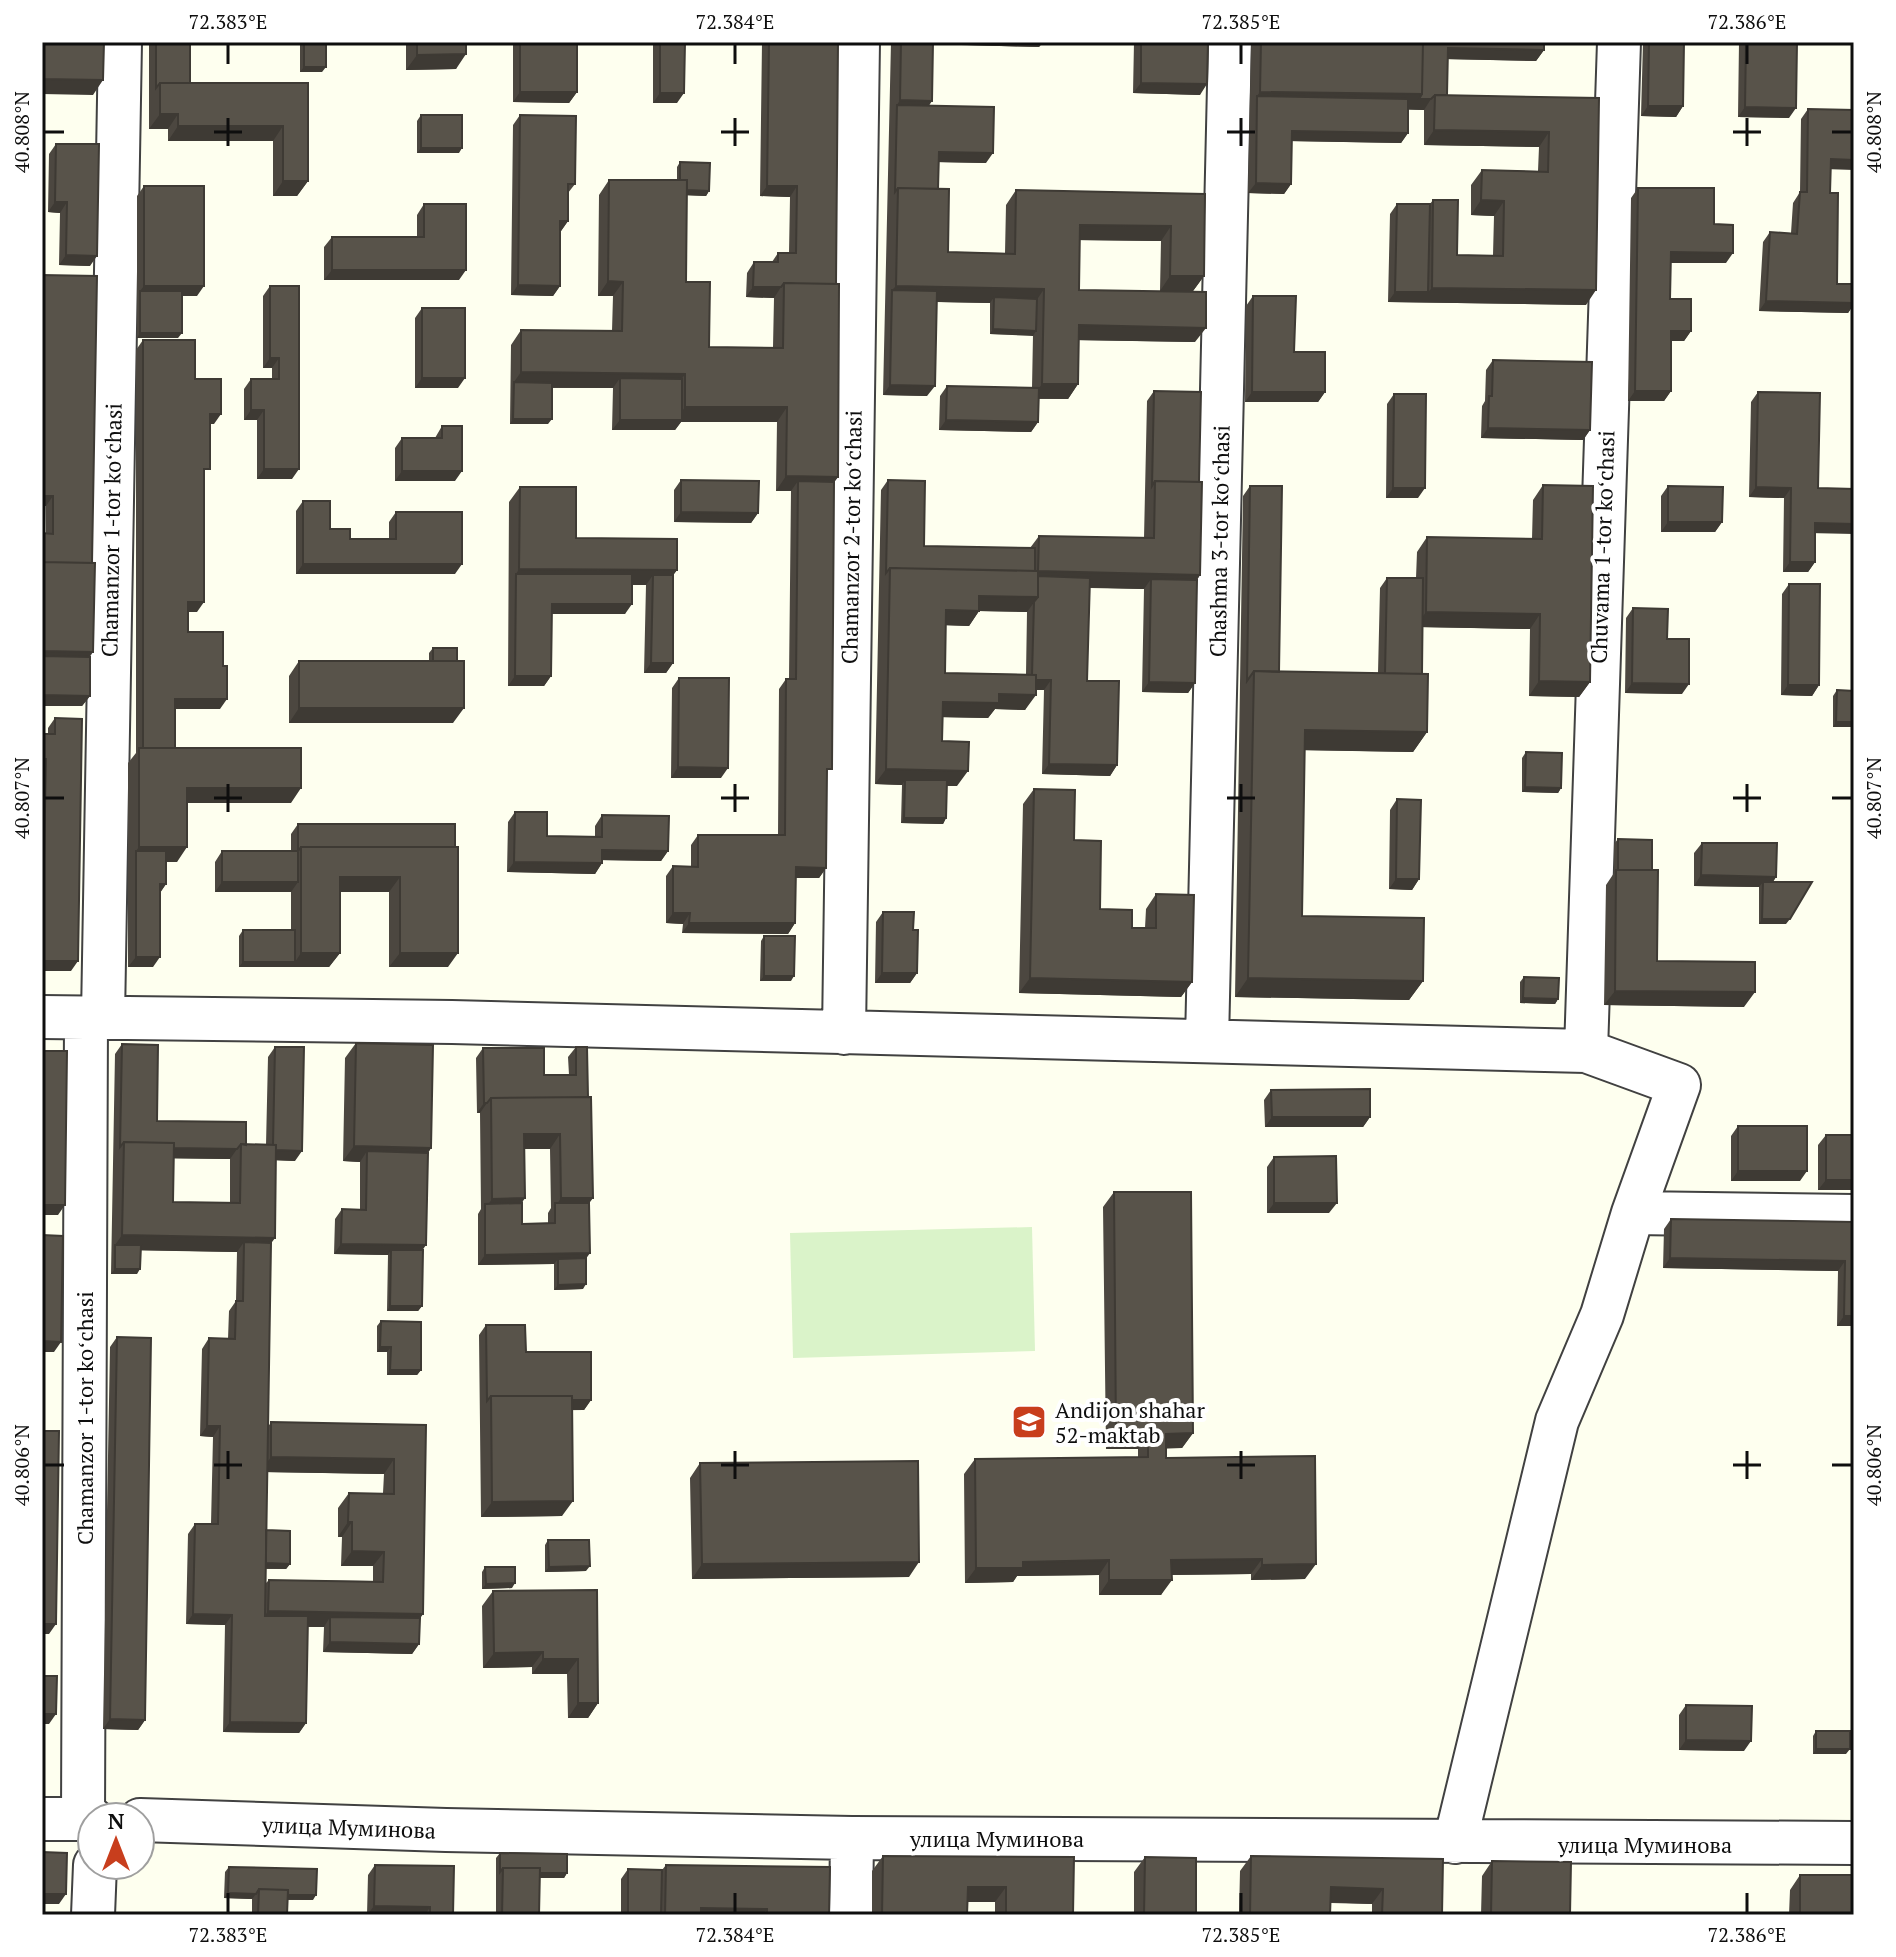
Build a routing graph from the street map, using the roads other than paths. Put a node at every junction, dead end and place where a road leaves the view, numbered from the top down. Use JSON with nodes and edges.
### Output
{"nodes":[{"id":1,"x":120,"y":42,"type":"edge"},
{"id":2,"x":858,"y":42,"type":"edge"},
{"id":3,"x":1230,"y":42,"type":"edge"},
{"id":4,"x":1619,"y":42,"type":"edge"},
{"id":5,"x":42,"y":1017,"type":"edge"},
{"id":6,"x":94,"y":1017,"type":"junction"},
{"id":7,"x":844,"y":1033,"type":"junction"},
{"id":8,"x":1207,"y":1041,"type":"junction"},
{"id":9,"x":1586,"y":1051,"type":"junction"},
{"id":10,"x":1633,"y":1213,"type":"junction"},
{"id":11,"x":1854,"y":1216,"type":"edge"},
{"id":12,"x":88,"y":1801,"type":"edge"},
{"id":13,"x":42,"y":1819,"type":"edge"},
{"id":14,"x":76,"y":1819,"type":"edge"},
{"id":15,"x":156,"y":1821,"type":"edge"},
{"id":16,"x":852,"y":1838,"type":"junction"},
{"id":17,"x":1455,"y":1842,"type":"junction"},
{"id":18,"x":1854,"y":1843,"type":"edge"},
{"id":19,"x":94,"y":1881,"type":"edge"},
{"id":20,"x":93,"y":1915,"type":"edge"},
{"id":21,"x":851,"y":1915,"type":"edge"}],
"edges":[{"from":1,"to":6,"type":"street","name":"Chamanzor 1-tor koʻchasi"},
{"from":2,"to":7,"type":"street","name":"Chamanzor 2-tor koʻchasi"},
{"from":3,"to":8,"type":"street","name":"Chashma 3-tor koʻchasi"},
{"from":4,"to":9,"type":"street","name":"Chuvama 1-tor koʻchasi"},
{"from":5,"to":6,"type":"street"},
{"from":6,"to":7,"type":"street"},
{"from":6,"to":12,"type":"street","name":"Chamanzor 1-tor koʻchasi"},
{"from":7,"to":8,"type":"street"},
{"from":8,"to":9,"type":"street"},
{"from":9,"to":10,"type":"street"},
{"from":10,"to":11,"type":"street"},
{"from":10,"to":17,"type":"street"},
{"from":13,"to":14,"type":"street"},
{"from":15,"to":16,"type":"street","name":"улица Муминова"},
{"from":16,"to":17,"type":"street","name":"улица Муминова"},
{"from":16,"to":21,"type":"street"},
{"from":17,"to":18,"type":"street","name":"улица Муминова"},
{"from":19,"to":20,"type":"street"}]}
